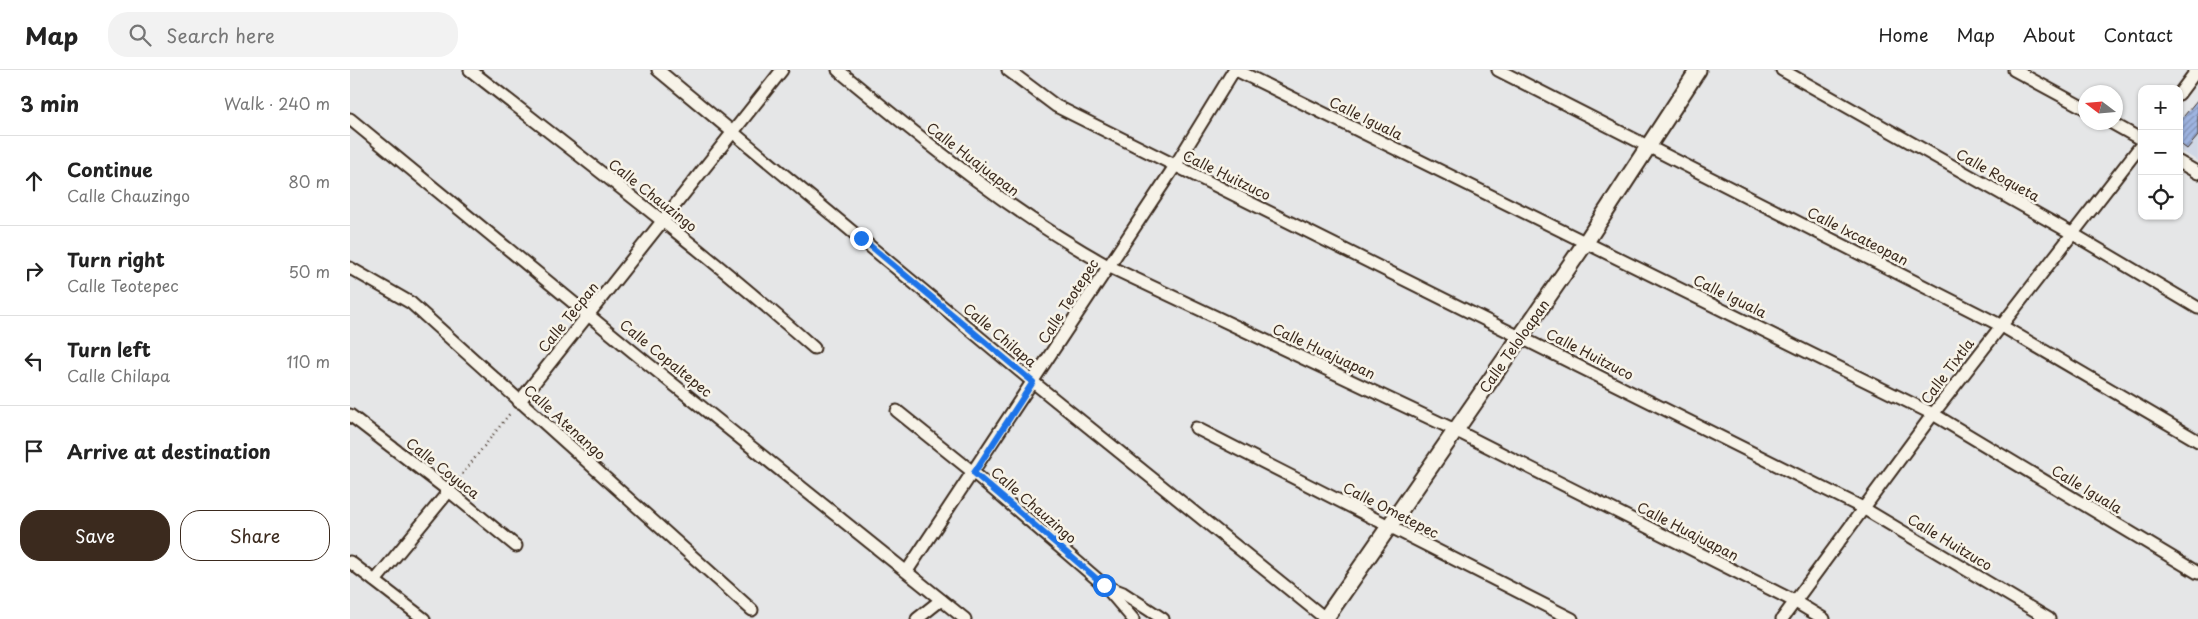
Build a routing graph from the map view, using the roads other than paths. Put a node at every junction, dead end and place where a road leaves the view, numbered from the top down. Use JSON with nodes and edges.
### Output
{"nodes":[{"id":1,"x":470,"y":70,"type":"edge"},
{"id":2,"x":658,"y":70,"type":"edge"},
{"id":3,"x":782,"y":70,"type":"edge"},
{"id":4,"x":838,"y":70,"type":"edge"},
{"id":5,"x":1008,"y":70,"type":"edge"},
{"id":6,"x":1235,"y":70,"type":"edge"},
{"id":7,"x":1498,"y":70,"type":"edge"},
{"id":8,"x":1698,"y":70,"type":"edge"},
{"id":9,"x":1782,"y":70,"type":"edge"},
{"id":10,"x":2014,"y":70,"type":"edge"},
{"id":11,"x":2197,"y":70,"type":"edge"},
{"id":12,"x":2029,"y":73,"type":"edge"},
{"id":13,"x":2183,"y":89,"type":"edge"},
{"id":14,"x":2078,"y":104,"type":"edge"},
{"id":15,"x":350,"y":119,"type":"edge"},
{"id":16,"x":2123,"y":129,"type":"edge"},
{"id":17,"x":733,"y":132,"type":"junction"},
{"id":18,"x":2138,"y":138,"type":"edge"},
{"id":19,"x":1649,"y":147,"type":"junction"},
{"id":20,"x":2138,"y":149,"type":"edge"},
{"id":21,"x":2183,"y":164,"type":"edge"},
{"id":22,"x":1174,"y":166,"type":"junction"},
{"id":23,"x":2198,"y":173,"type":"edge"},
{"id":24,"x":663,"y":221,"type":"junction"},
{"id":25,"x":2073,"y":234,"type":"junction"},
{"id":26,"x":1586,"y":242,"type":"junction"},
{"id":27,"x":1108,"y":266,"type":"junction"},
{"id":28,"x":350,"y":268,"type":"edge"},
{"id":29,"x":2198,"y":308,"type":"edge"},
{"id":30,"x":590,"y":314,"type":"junction"},
{"id":31,"x":2000,"y":325,"type":"junction"},
{"id":32,"x":1521,"y":336,"type":"junction"},
{"id":33,"x":814,"y":348,"type":"dead end"},
{"id":34,"x":1033,"y":382,"type":"junction"},
{"id":35,"x":519,"y":402,"type":"junction"},
{"id":36,"x":897,"y":410,"type":"dead end"},
{"id":37,"x":1933,"y":414,"type":"junction"},
{"id":38,"x":350,"y":415,"type":"edge"},
{"id":39,"x":1196,"y":428,"type":"dead end"},
{"id":40,"x":1456,"y":430,"type":"junction"},
{"id":41,"x":2198,"y":441,"type":"edge"},
{"id":42,"x":974,"y":473,"type":"junction"},
{"id":43,"x":449,"y":491,"type":"junction"},
{"id":44,"x":1863,"y":508,"type":"junction"},
{"id":45,"x":1389,"y":527,"type":"junction"},
{"id":46,"x":516,"y":546,"type":"dead end"},
{"id":47,"x":350,"y":562,"type":"edge"},
{"id":48,"x":907,"y":572,"type":"junction"},
{"id":49,"x":2198,"y":573,"type":"edge"},
{"id":50,"x":375,"y":581,"type":"junction"},
{"id":51,"x":1104,"y":585,"type":"junction"},
{"id":52,"x":941,"y":600,"type":"junction"},
{"id":53,"x":1794,"y":601,"type":"junction"},
{"id":54,"x":752,"y":610,"type":"dead end"},
{"id":55,"x":424,"y":619,"type":"edge"},
{"id":56,"x":917,"y":619,"type":"edge"},
{"id":57,"x":964,"y":619,"type":"edge"},
{"id":58,"x":1133,"y":619,"type":"edge"},
{"id":59,"x":1164,"y":619,"type":"edge"},
{"id":60,"x":1326,"y":619,"type":"edge"},
{"id":61,"x":1572,"y":619,"type":"edge"},
{"id":62,"x":1782,"y":619,"type":"edge"},
{"id":63,"x":1824,"y":619,"type":"edge"},
{"id":64,"x":2049,"y":619,"type":"edge"}],
"edges":[{"from":1,"to":24,"type":"street","name":"Calle Chauzingo"},
{"from":2,"to":17,"type":"street","name":"Calle Chilapa"},
{"from":3,"to":17,"type":"street","name":"Calle Tecpan"},
{"from":4,"to":27,"type":"street","name":"Calle Huajuapan"},
{"from":5,"to":22,"type":"street","name":"Calle Huitzuco"},
{"from":6,"to":22,"type":"street","name":"Calle Teotepec"},
{"from":6,"to":26,"type":"street","name":"Calle Iguala"},
{"from":7,"to":19,"type":"street","name":"Calle Ixcateopan"},
{"from":8,"to":19,"type":"street","name":"Calle Teloloapan"},
{"from":9,"to":25,"type":"street","name":"Calle Roqueta"},
{"from":10,"to":12,"type":"street"},
{"from":11,"to":13,"type":"street"},
{"from":12,"to":14,"type":"street"},
{"from":15,"to":30,"type":"street","name":"Calle Copaltepec"},
{"from":16,"to":18,"type":"street"},
{"from":17,"to":24,"type":"street","name":"Calle Tecpan"},
{"from":17,"to":34,"type":"street","name":"Calle Chilapa"},
{"from":19,"to":26,"type":"street","name":"Calle Teloloapan"},
{"from":19,"to":31,"type":"street","name":"Calle Ixcateopan"},
{"from":20,"to":25,"type":"street","name":"Calle Tixtla"},
{"from":21,"to":23,"type":"street"},
{"from":22,"to":27,"type":"street","name":"Calle Teotepec"},
{"from":22,"to":32,"type":"street","name":"Calle Huitzuco"},
{"from":24,"to":30,"type":"street","name":"Calle Tecpan"},
{"from":24,"to":33,"type":"street","name":"Calle Chauzingo"},
{"from":25,"to":29,"type":"street","name":"Calle Roqueta"},
{"from":25,"to":31,"type":"street","name":"Calle Tixtla"},
{"from":26,"to":32,"type":"street","name":"Calle Teloloapan"},
{"from":26,"to":37,"type":"street","name":"Calle Iguala"},
{"from":27,"to":34,"type":"street","name":"Calle Teotepec"},
{"from":27,"to":40,"type":"street","name":"Calle Huajuapan"},
{"from":28,"to":35,"type":"street","name":"Calle Atenango"},
{"from":30,"to":35,"type":"street","name":"Calle Tecpan"},
{"from":30,"to":48,"type":"street","name":"Calle Copaltepec"},
{"from":31,"to":37,"type":"street","name":"Calle Tixtla"},
{"from":31,"to":41,"type":"street","name":"Calle Ixcateopan"},
{"from":32,"to":40,"type":"street","name":"Calle Teloloapan"},
{"from":32,"to":44,"type":"street","name":"Calle Huitzuco"},
{"from":34,"to":42,"type":"street","name":"Calle Teotepec"},
{"from":34,"to":60,"type":"street","name":"Calle Chilapa"},
{"from":35,"to":54,"type":"street","name":"Calle Atenango"},
{"from":36,"to":42,"type":"street","name":"Calle Chauzingo"},
{"from":37,"to":44,"type":"street","name":"Calle Tixtla"},
{"from":37,"to":49,"type":"street","name":"Calle Iguala"},
{"from":38,"to":43,"type":"street","name":"Calle Coyuca"},
{"from":39,"to":45,"type":"street","name":"Calle Ometepec"},
{"from":40,"to":45,"type":"street","name":"Calle Teloloapan"},
{"from":40,"to":53,"type":"street","name":"Calle Huajuapan"},
{"from":42,"to":48,"type":"street","name":"Calle Teotepec"},
{"from":42,"to":51,"type":"street","name":"Calle Chauzingo"},
{"from":43,"to":46,"type":"street","name":"Calle Coyuca"},
{"from":43,"to":50,"type":"street"},
{"from":44,"to":53,"type":"street","name":"Calle Tixtla"},
{"from":44,"to":64,"type":"street","name":"Calle Huitzuco"},
{"from":45,"to":60,"type":"street","name":"Calle Teloloapan"},
{"from":45,"to":61,"type":"street","name":"Calle Ometepec"},
{"from":47,"to":50,"type":"street"},
{"from":48,"to":52,"type":"street","name":"Calle Copaltepec"},
{"from":50,"to":55,"type":"street"},
{"from":51,"to":58,"type":"street","name":"Calle Chauzingo"},
{"from":51,"to":59,"type":"street","name":"Calle Chauzingo"},
{"from":52,"to":56,"type":"street"},
{"from":52,"to":57,"type":"street","name":"Calle Copaltepec"},
{"from":53,"to":62,"type":"street","name":"Calle Tixtla"},
{"from":53,"to":63,"type":"street","name":"Calle Huajuapan"}]}
